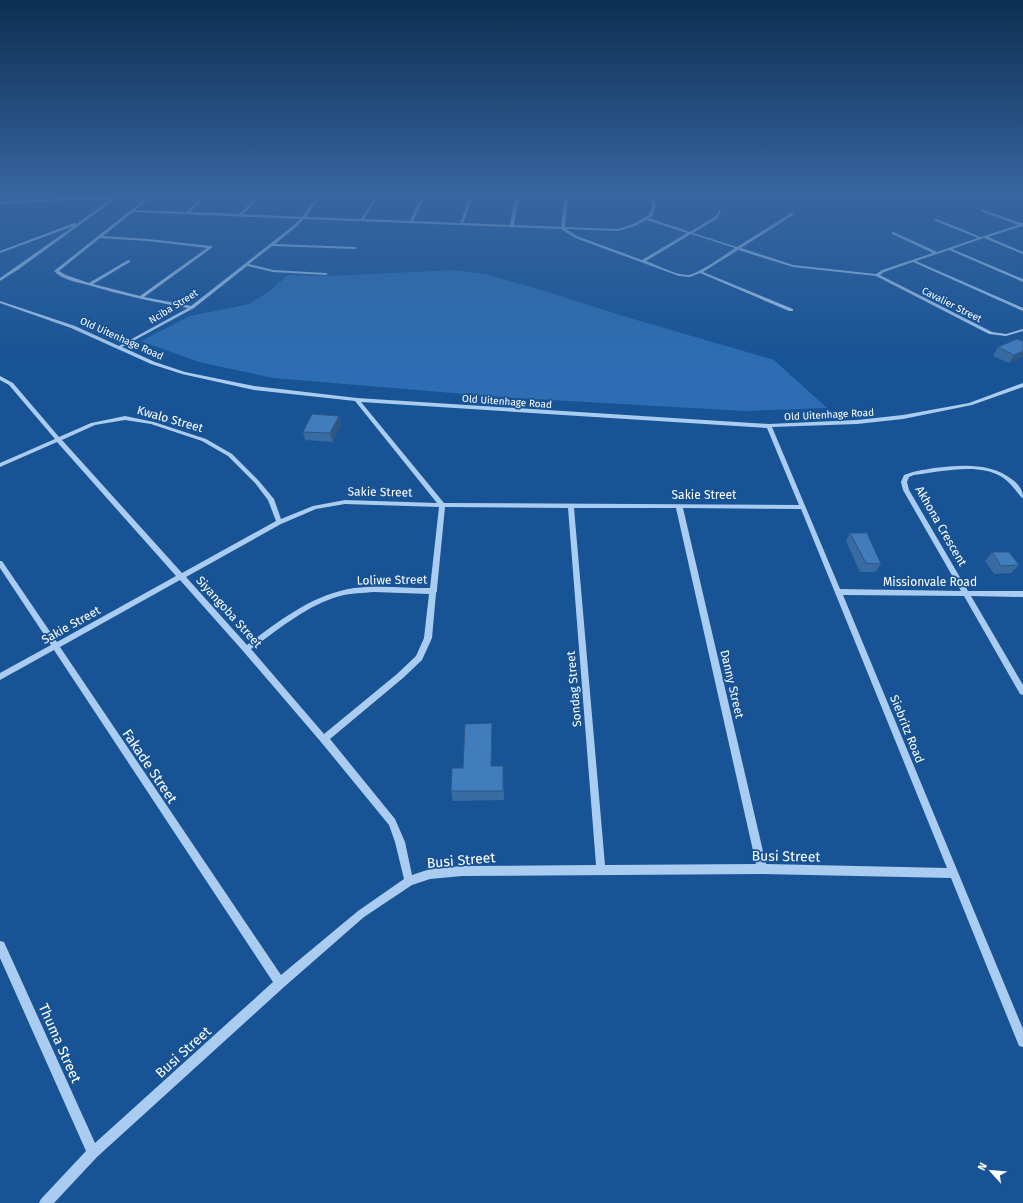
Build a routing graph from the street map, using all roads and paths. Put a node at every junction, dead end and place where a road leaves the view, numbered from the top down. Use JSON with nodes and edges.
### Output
{"nodes":[{"id":1,"x":42,"y":250,"type":"edge"},
{"id":2,"x":82,"y":250,"type":"edge"},
{"id":3,"x":207,"y":250,"type":"edge"},
{"id":4,"x":266,"y":250,"type":"edge"},
{"id":5,"x":613,"y":250,"type":"edge"},
{"id":6,"x":662,"y":250,"type":"edge"},
{"id":7,"x":734,"y":250,"type":"edge"},
{"id":8,"x":743,"y":250,"type":"edge"},
{"id":9,"x":930,"y":250,"type":"edge"},
{"id":10,"x":946,"y":250,"type":"edge"},
{"id":11,"x":952,"y":250,"type":"edge"},
{"id":12,"x":937,"y":253,"type":"junction"},
{"id":13,"x":913,"y":260,"type":"junction"},
{"id":14,"x":129,"y":261,"type":"dead end"},
{"id":15,"x":643,"y":261,"type":"junction"},
{"id":16,"x":247,"y":265,"type":"junction"},
{"id":17,"x":700,"y":272,"type":"junction"},
{"id":18,"x":326,"y":274,"type":"dead end"},
{"id":19,"x":877,"y":275,"type":"junction"},
{"id":20,"x":0,"y":280,"type":"edge"},
{"id":21,"x":1023,"y":280,"type":"edge"},
{"id":22,"x":90,"y":284,"type":"junction"},
{"id":23,"x":140,"y":298,"type":"junction"},
{"id":24,"x":0,"y":302,"type":"edge"},
{"id":25,"x":192,"y":307,"type":"junction"},
{"id":26,"x":791,"y":310,"type":"dead end"},
{"id":27,"x":1023,"y":310,"type":"edge"},
{"id":28,"x":1023,"y":330,"type":"edge"},
{"id":29,"x":118,"y":348,"type":"junction"},
{"id":30,"x":0,"y":378,"type":"edge"},
{"id":31,"x":1023,"y":384,"type":"edge"},
{"id":32,"x":357,"y":400,"type":"junction"},
{"id":33,"x":768,"y":426,"type":"junction"},
{"id":34,"x":58,"y":439,"type":"junction"},
{"id":35,"x":0,"y":465,"type":"edge"},
{"id":36,"x":1023,"y":496,"type":"edge"},
{"id":37,"x":442,"y":505,"type":"junction"},
{"id":38,"x":571,"y":506,"type":"junction"},
{"id":39,"x":678,"y":506,"type":"junction"},
{"id":40,"x":803,"y":507,"type":"junction"},
{"id":41,"x":279,"y":522,"type":"junction"},
{"id":42,"x":0,"y":563,"type":"edge"},
{"id":43,"x":181,"y":576,"type":"junction"},
{"id":44,"x":434,"y":591,"type":"junction"},
{"id":45,"x":838,"y":592,"type":"junction"},
{"id":46,"x":967,"y":593,"type":"junction"},
{"id":47,"x":1023,"y":594,"type":"edge"},
{"id":48,"x":56,"y":647,"type":"junction"},
{"id":49,"x":246,"y":649,"type":"junction"},
{"id":50,"x":0,"y":677,"type":"edge"},
{"id":51,"x":1023,"y":692,"type":"edge"},
{"id":52,"x":324,"y":739,"type":"junction"},
{"id":53,"x":762,"y":869,"type":"junction"},
{"id":54,"x":601,"y":870,"type":"junction"},
{"id":55,"x":954,"y":873,"type":"junction"},
{"id":56,"x":409,"y":881,"type":"junction"},
{"id":57,"x":0,"y":946,"type":"edge"},
{"id":58,"x":280,"y":983,"type":"junction"},
{"id":59,"x":1023,"y":1042,"type":"edge"},
{"id":60,"x":93,"y":1153,"type":"junction"},
{"id":61,"x":45,"y":1203,"type":"edge"}],
"edges":[{"from":1,"to":20,"type":"street"},
{"from":2,"to":22,"type":"street"},
{"from":3,"to":23,"type":"street"},
{"from":4,"to":16,"type":"street","name":"Nciba Street"},
{"from":5,"to":15,"type":"street"},
{"from":6,"to":15,"type":"street"},
{"from":7,"to":17,"type":"street"},
{"from":8,"to":19,"type":"street"},
{"from":9,"to":12,"type":"street"},
{"from":10,"to":12,"type":"street"},
{"from":11,"to":21,"type":"street"},
{"from":12,"to":13,"type":"street"},
{"from":13,"to":19,"type":"street"},
{"from":13,"to":27,"type":"street"},
{"from":14,"to":22,"type":"street"},
{"from":15,"to":17,"type":"street"},
{"from":16,"to":18,"type":"street"},
{"from":16,"to":25,"type":"street","name":"Nciba Street"},
{"from":17,"to":26,"type":"street"},
{"from":19,"to":28,"type":"street","name":"Cavalier Street"},
{"from":22,"to":23,"type":"street"},
{"from":23,"to":25,"type":"street"},
{"from":24,"to":29,"type":"street","name":"Old Uitenhage Road"},
{"from":25,"to":29,"type":"street","name":"Nciba Street"},
{"from":29,"to":32,"type":"street","name":"Old Uitenhage Road"},
{"from":30,"to":34,"type":"street","name":"Siyangoba Street"},
{"from":31,"to":33,"type":"street","name":"Old Uitenhage Road"},
{"from":32,"to":33,"type":"street","name":"Old Uitenhage Road"},
{"from":32,"to":37,"type":"street"},
{"from":33,"to":40,"type":"street","name":"Siebritz Road"},
{"from":34,"to":35,"type":"street","name":"Kwalo Street"},
{"from":34,"to":41,"type":"street","name":"Kwalo Street"},
{"from":34,"to":43,"type":"street","name":"Siyangoba Street"},
{"from":36,"to":46,"type":"street","name":"Akhona Crescent"},
{"from":37,"to":38,"type":"street","name":"Sakie Street"},
{"from":37,"to":41,"type":"street","name":"Sakie Street"},
{"from":37,"to":44,"type":"street","name":"Loliwe Street"},
{"from":38,"to":39,"type":"street","name":"Sakie Street"},
{"from":38,"to":54,"type":"street","name":"Sondag Street"},
{"from":39,"to":40,"type":"street","name":"Sakie Street"},
{"from":39,"to":53,"type":"street","name":"Danny Street"},
{"from":40,"to":45,"type":"street","name":"Siebritz Road"},
{"from":41,"to":43,"type":"street","name":"Sakie Street"},
{"from":42,"to":48,"type":"street","name":"Fakade Street"},
{"from":43,"to":48,"type":"street","name":"Sakie Street"},
{"from":43,"to":49,"type":"street","name":"Siyangoba Street"},
{"from":44,"to":49,"type":"street","name":"Loliwe Street"},
{"from":44,"to":52,"type":"street","name":"Loliwe Street"},
{"from":45,"to":46,"type":"street","name":"Missionvale Road"},
{"from":45,"to":55,"type":"street","name":"Siebritz Road"},
{"from":46,"to":47,"type":"street","name":"Missionvale Road"},
{"from":46,"to":51,"type":"street"},
{"from":48,"to":50,"type":"street","name":"Sakie Street"},
{"from":48,"to":58,"type":"street","name":"Fakade Street"},
{"from":49,"to":52,"type":"street","name":"Siyangoba Street"},
{"from":52,"to":56,"type":"street","name":"Siyangoba Street"},
{"from":53,"to":54,"type":"street","name":"Busi Street"},
{"from":53,"to":55,"type":"street","name":"Busi Street"},
{"from":54,"to":56,"type":"street","name":"Busi Street"},
{"from":55,"to":59,"type":"street","name":"Siebritz Road"},
{"from":56,"to":58,"type":"street","name":"Busi Street"},
{"from":57,"to":60,"type":"street","name":"Thuma Street"},
{"from":58,"to":60,"type":"street","name":"Busi Street"},
{"from":60,"to":61,"type":"street","name":"Busi Street"}]}
